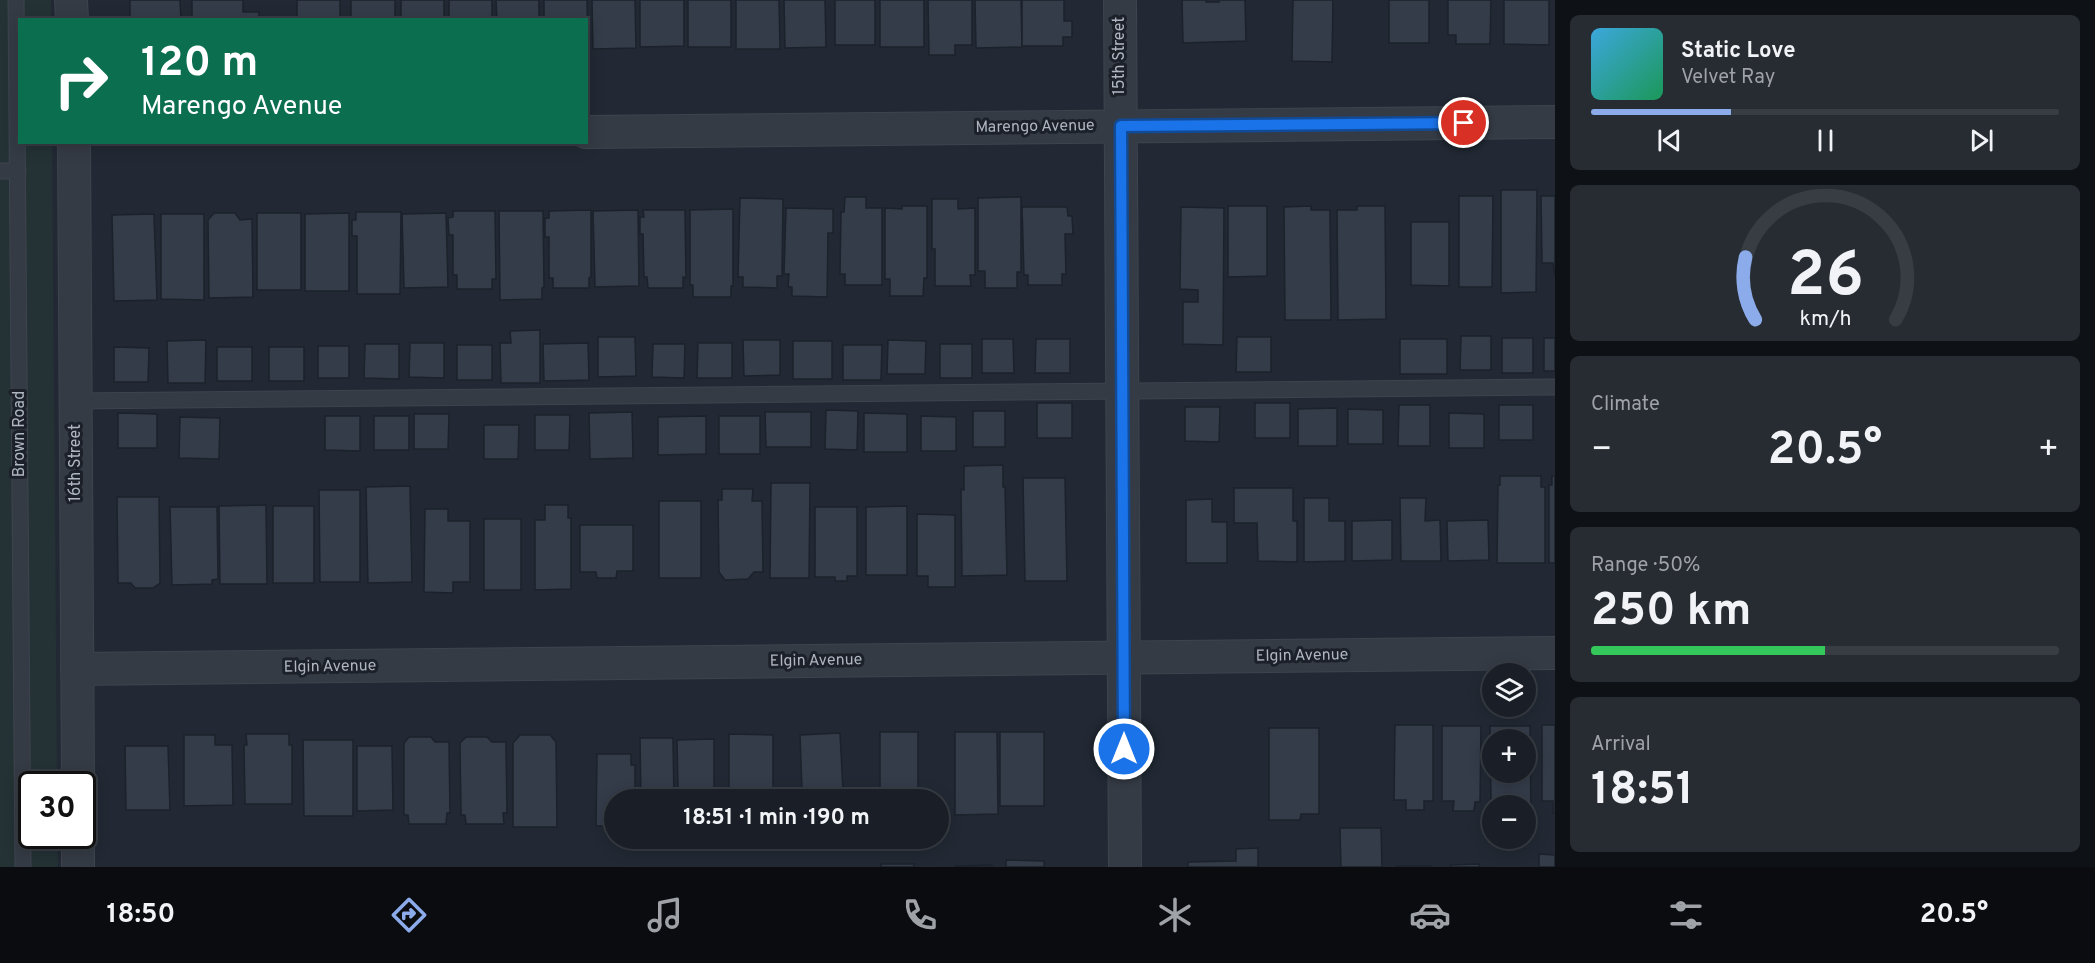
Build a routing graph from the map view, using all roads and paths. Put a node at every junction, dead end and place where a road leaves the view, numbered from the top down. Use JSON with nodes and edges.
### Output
{"nodes":[{"id":1,"x":16,"y":0,"type":"edge"},
{"id":2,"x":71,"y":0,"type":"edge"},
{"id":3,"x":1120,"y":0,"type":"edge"},
{"id":4,"x":72,"y":18,"type":"edge"},
{"id":5,"x":1555,"y":122,"type":"edge"},
{"id":6,"x":1121,"y":126,"type":"junction"},
{"id":7,"x":588,"y":132,"type":"edge"},
{"id":8,"x":74,"y":144,"type":"edge"},
{"id":9,"x":0,"y":171,"type":"edge"},
{"id":10,"x":18,"y":171,"type":"junction"},
{"id":11,"x":1555,"y":387,"type":"edge"},
{"id":12,"x":1122,"y":392,"type":"junction"},
{"id":13,"x":75,"y":401,"type":"junction"},
{"id":14,"x":1555,"y":653,"type":"edge"},
{"id":15,"x":1124,"y":658,"type":"junction"},
{"id":16,"x":77,"y":669,"type":"junction"},
{"id":17,"x":78,"y":771,"type":"edge"},
{"id":18,"x":78,"y":849,"type":"edge"},
{"id":19,"x":23,"y":867,"type":"edge"},
{"id":20,"x":78,"y":867,"type":"edge"},
{"id":21,"x":1125,"y":867,"type":"edge"}],
"edges":[{"from":1,"to":10,"type":"lane","name":"Brown Road"},
{"from":2,"to":4,"type":"street"},
{"from":3,"to":6,"type":"street","name":"15th Street"},
{"from":5,"to":6,"type":"street","name":"Marengo Avenue"},
{"from":6,"to":7,"type":"street","name":"Marengo Avenue"},
{"from":6,"to":12,"type":"street","name":"15th Street"},
{"from":8,"to":13,"type":"street","name":"16th Street"},
{"from":9,"to":10,"type":"lane"},
{"from":10,"to":19,"type":"lane","name":"Brown Road"},
{"from":11,"to":12,"type":"lane"},
{"from":12,"to":13,"type":"lane"},
{"from":12,"to":15,"type":"street","name":"15th Street"},
{"from":13,"to":16,"type":"street","name":"16th Street"},
{"from":14,"to":15,"type":"street","name":"Elgin Avenue"},
{"from":15,"to":16,"type":"street","name":"Elgin Avenue"},
{"from":15,"to":21,"type":"street","name":"15th Street"},
{"from":16,"to":17,"type":"street","name":"16th Street"},
{"from":18,"to":20,"type":"street"}]}
